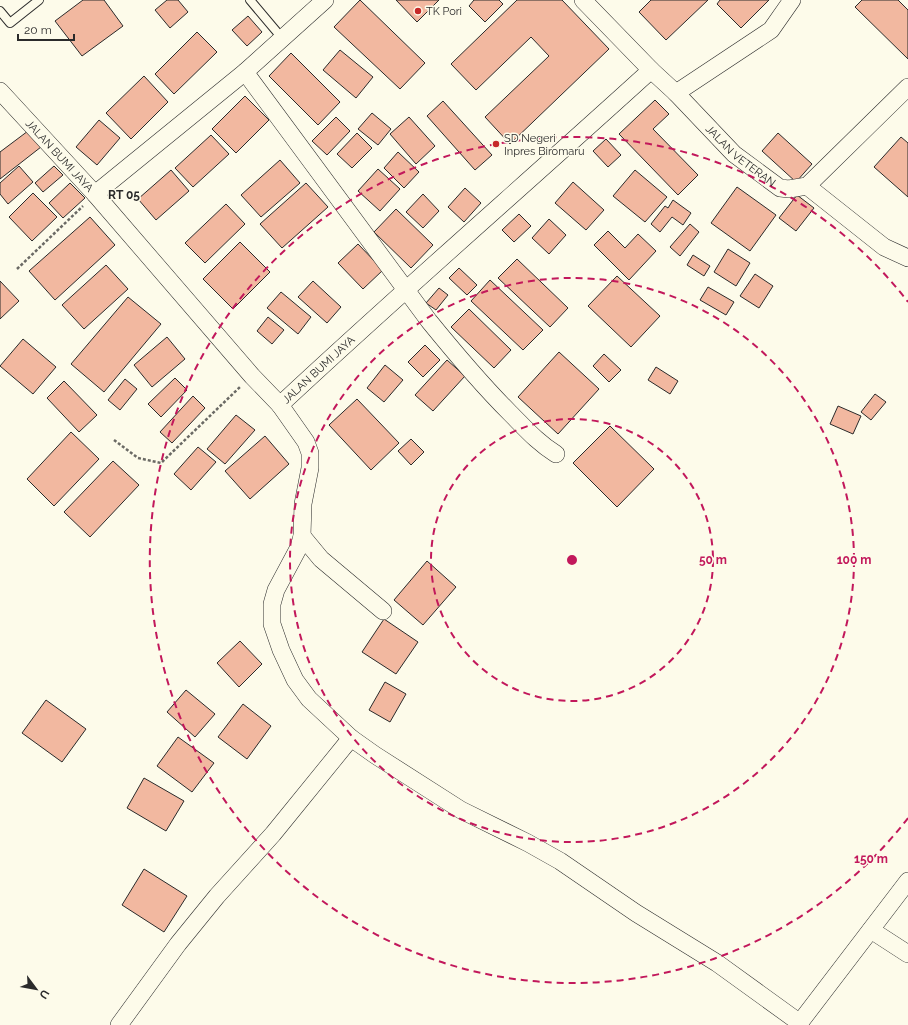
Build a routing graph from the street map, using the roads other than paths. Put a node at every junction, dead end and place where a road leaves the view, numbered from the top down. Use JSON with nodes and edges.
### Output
{"nodes":[{"id":1,"x":39,"y":0,"type":"edge"},
{"id":2,"x":250,"y":0,"type":"edge"},
{"id":3,"x":325,"y":0,"type":"edge"},
{"id":4,"x":583,"y":0,"type":"edge"},
{"id":5,"x":792,"y":0,"type":"edge"},
{"id":6,"x":0,"y":11,"type":"edge"},
{"id":7,"x":282,"y":38,"type":"junction"},
{"id":8,"x":651,"y":70,"type":"junction"},
{"id":9,"x":245,"y":72,"type":"junction"},
{"id":10,"x":908,"y":87,"type":"edge"},
{"id":11,"x":0,"y":91,"type":"edge"},
{"id":12,"x":676,"y":92,"type":"junction"},
{"id":13,"x":807,"y":186,"type":"junction"},
{"id":14,"x":95,"y":194,"type":"junction"},
{"id":15,"x":908,"y":258,"type":"edge"},
{"id":16,"x":406,"y":288,"type":"junction"},
{"id":17,"x":280,"y":404,"type":"junction"},
{"id":18,"x":556,"y":454,"type":"dead end"},
{"id":19,"x":302,"y":536,"type":"junction"},
{"id":20,"x":383,"y":611,"type":"dead end"},
{"id":21,"x":351,"y":738,"type":"junction"},
{"id":22,"x":908,"y":881,"type":"edge"},
{"id":23,"x":871,"y":930,"type":"junction"},
{"id":24,"x":908,"y":954,"type":"edge"},
{"id":25,"x":799,"y":1024,"type":"edge"},
{"id":26,"x":119,"y":1025,"type":"edge"}],
"edges":[{"from":1,"to":6,"type":"lane"},
{"from":2,"to":7,"type":"lane"},
{"from":3,"to":7,"type":"street"},
{"from":4,"to":8,"type":"street","name":"JALAN VETERAN"},
{"from":5,"to":12,"type":"street"},
{"from":7,"to":9,"type":"street"},
{"from":8,"to":12,"type":"street","name":"JALAN VETERAN"},
{"from":8,"to":16,"type":"street","name":"JALAN BUMI JAYA"},
{"from":9,"to":14,"type":"street"},
{"from":9,"to":16,"type":"street"},
{"from":10,"to":13,"type":"street"},
{"from":11,"to":14,"type":"street","name":"JALAN BUMI JAYA"},
{"from":12,"to":13,"type":"street","name":"JALAN VETERAN"},
{"from":13,"to":15,"type":"street"},
{"from":14,"to":17,"type":"street","name":"JALAN BUMI JAYA"},
{"from":16,"to":17,"type":"street","name":"JALAN BUMI JAYA"},
{"from":16,"to":18,"type":"street"},
{"from":17,"to":19,"type":"street"},
{"from":19,"to":20,"type":"street"},
{"from":19,"to":21,"type":"street"},
{"from":21,"to":25,"type":"street"},
{"from":21,"to":26,"type":"street"},
{"from":22,"to":23,"type":"street"},
{"from":23,"to":24,"type":"street"},
{"from":23,"to":25,"type":"street"}]}
